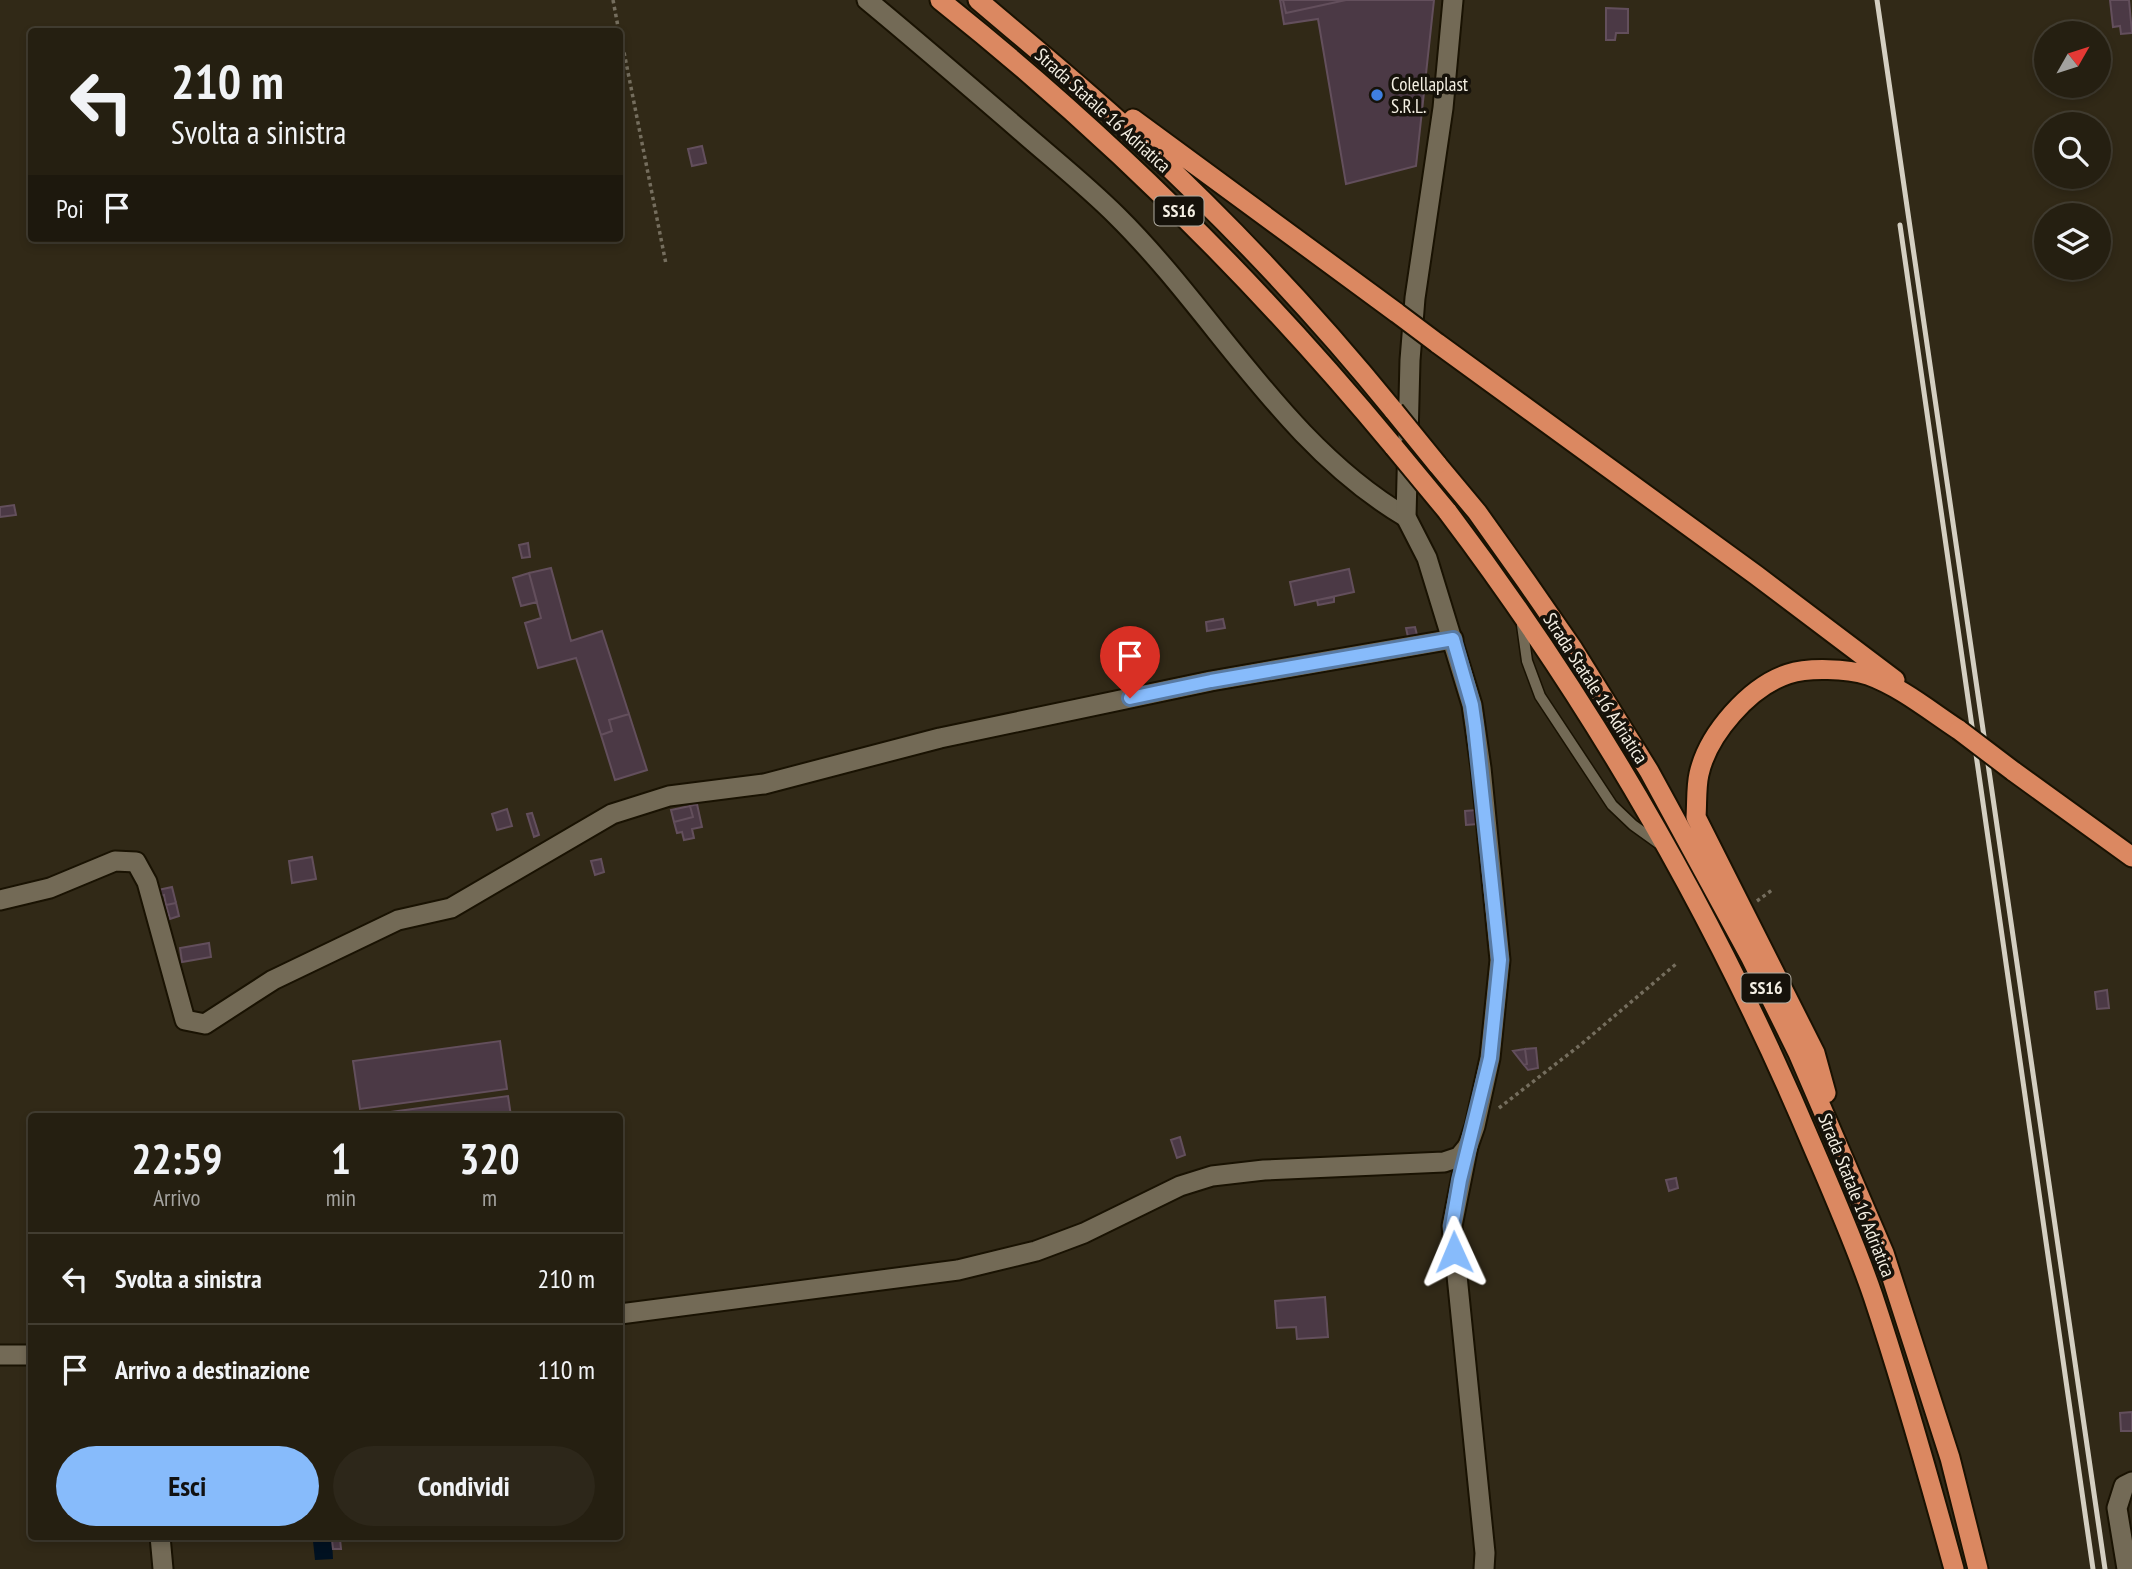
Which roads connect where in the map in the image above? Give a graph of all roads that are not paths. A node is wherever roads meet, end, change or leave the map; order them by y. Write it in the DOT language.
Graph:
graph roads {
  1 [pos="867,0"];
  2 [pos="940,0"];
  3 [pos="978,0"];
  4 [pos="1453,0"];
  5 [pos="1054,64"];
  6 [pos="1406,517"];
  7 [pos="1521,614"];
  8 [pos="1453,639"];
  9 [pos="1959,730"];
  10 [pos="1665,847"];
  11 [pos="2132,857"];
  12 [pos="0,901"];
  13 [pos="1468,1146"];
  14 [pos="1844,1159"];
  15 [pos="623,1314"];
  16 [pos="0,1355"];
  17 [pos="28,1355"];
  18 [pos="2132,1482"];
  19 [pos="160,1540"];
  20 [pos="163,1569"];
  21 [pos="1485,1569"];
  22 [pos="1954,1569"];
  23 [pos="1978,1569"];
  24 [pos="2127,1569"];
  1 -- 6 [label="street"];
  2 -- 7 [label="highway, Strada Statale 16 Adriatica / SS16, bridge"];
  3 -- 5 [label="highway, Strada Statale 16 Adriatica / SS16"];
  4 -- 6 [label="street"];
  5 -- 9 [label="highway, bridge"];
  5 -- 14 [label="highway, Strada Statale 16 Adriatica / SS16, bridge"];
  6 -- 8 [label="street"];
  7 -- 10 [label="highway, Strada Statale 16 Adriatica / SS16"];
  7 -- 10 [label="lane"];
  8 -- 12 [label="street"];
  8 -- 13 [label="street"];
  9 -- 11 [label="highway, bridge"];
  9 -- 14 [label="highway"];
  10 -- 22 [label="highway, Strada Statale 16 Adriatica / SS16"];
  13 -- 15 [label="street"];
  13 -- 21 [label="street"];
  14 -- 23 [label="highway, Strada Statale 16 Adriatica / SS16"];
  16 -- 17 [label="street"];
  18 -- 24 [label="street"];
  19 -- 20 [label="street"];
}
